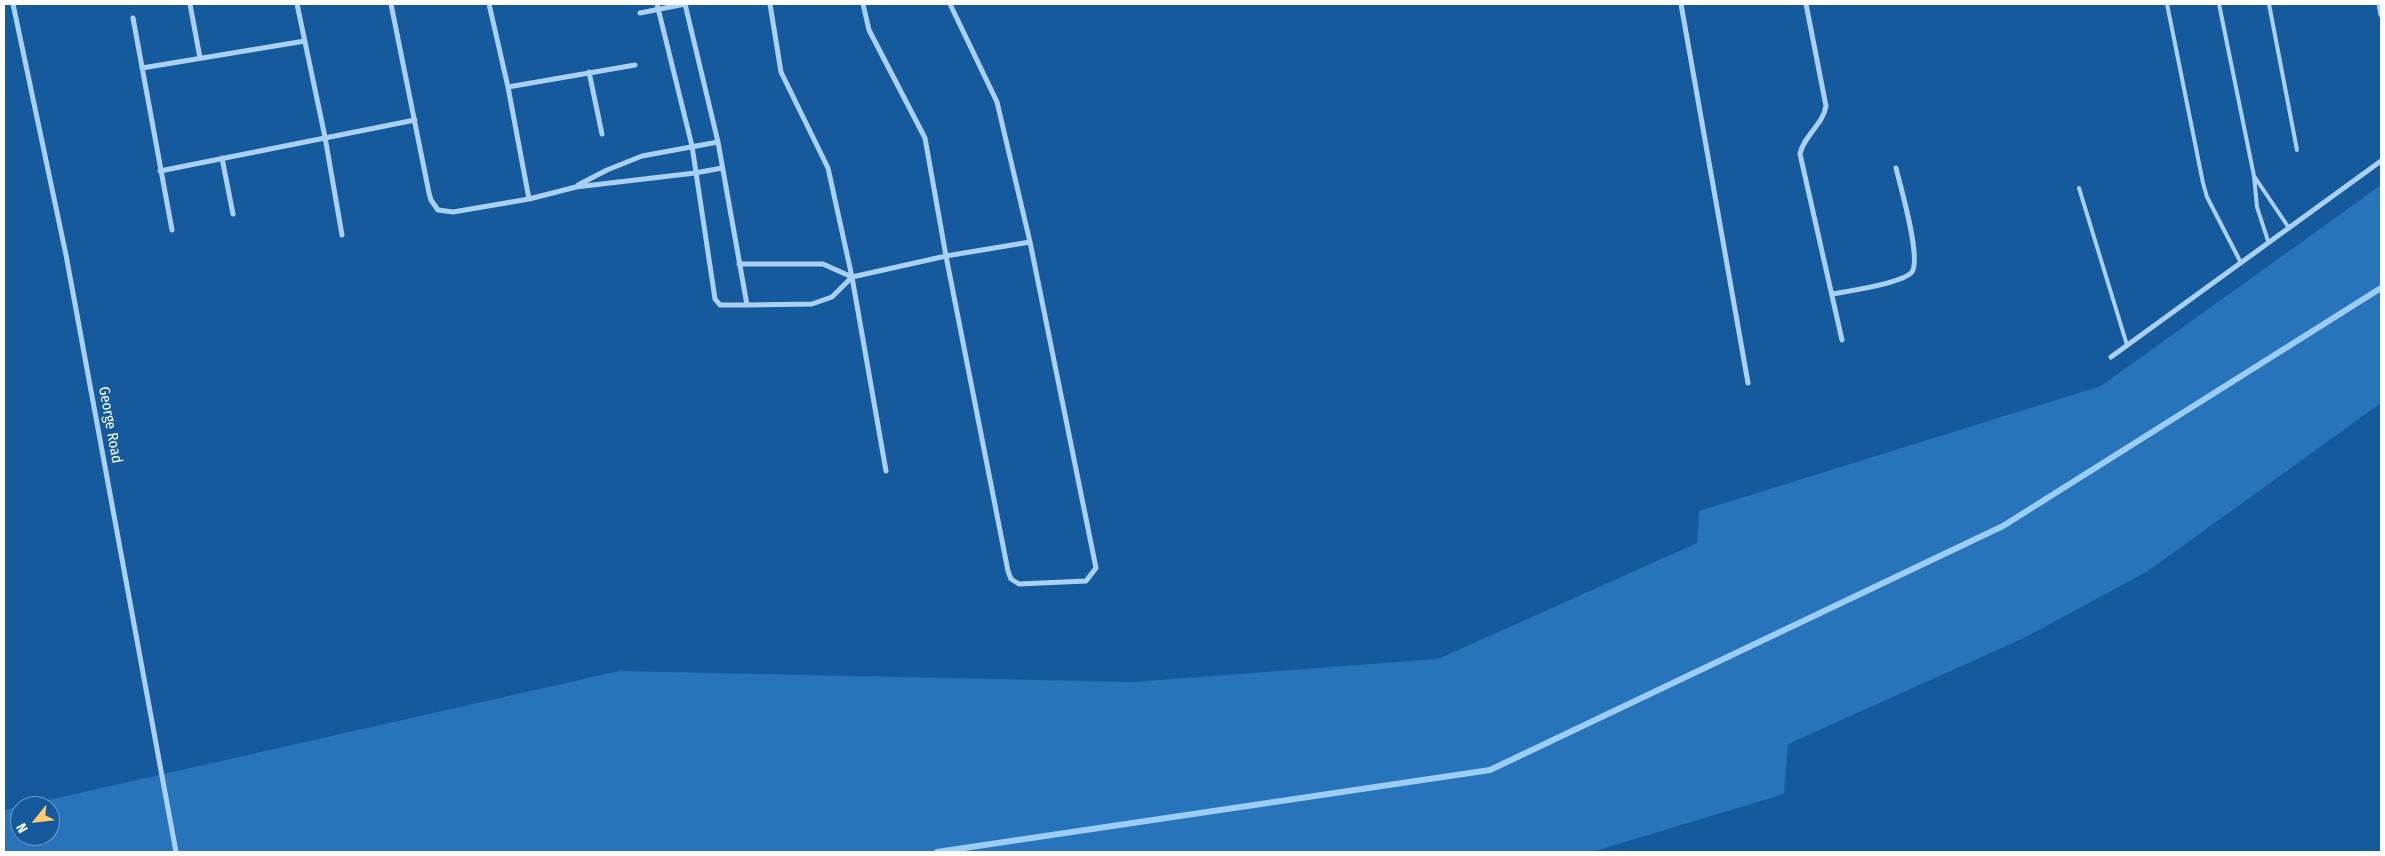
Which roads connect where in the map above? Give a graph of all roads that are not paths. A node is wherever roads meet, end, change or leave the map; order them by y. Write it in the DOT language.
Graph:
graph roads {
  1 [pos="14,4"];
  2 [pos="190,4"];
  3 [pos="298,4"];
  4 [pos="392,4"];
  5 [pos="489,4"];
  6 [pos="685,4"];
  7 [pos="770,4"];
  8 [pos="863,4"];
  9 [pos="950,4"];
  10 [pos="1681,4"];
  11 [pos="1806,4"];
  12 [pos="2167,4"];
  13 [pos="2219,4"];
  14 [pos="2269,4"];
  15 [pos="2379,4"];
  16 [pos="658,6"];
  17 [pos="640,12"];
  18 [pos="2381,15"];
  19 [pos="133,18"];
  20 [pos="305,41"];
  21 [pos="200,58"];
  22 [pos="635,65"];
  23 [pos="142,68"];
  24 [pos="589,72"];
  25 [pos="508,87"];
  26 [pos="415,120"];
  27 [pos="602,134"];
  28 [pos="325,137"];
  29 [pos="718,142"];
  30 [pos="692,146"];
  31 [pos="2297,150"];
  32 [pos="222,158"];
  33 [pos="2381,160"];
  34 [pos="722,168"];
  35 [pos="1896,168"];
  36 [pos="160,171"];
  37 [pos="695,173"];
  38 [pos="2254,176"];
  39 [pos="576,187"];
  40 [pos="2079,188"];
  41 [pos="529,200"];
  42 [pos="233,214"];
  43 [pos="2289,228"];
  44 [pos="172,230"];
  45 [pos="342,235"];
  46 [pos="2268,241"];
  47 [pos="1030,242"];
  48 [pos="946,256"];
  49 [pos="2240,262"];
  50 [pos="739,264"];
  51 [pos="852,277"];
  52 [pos="1832,294"];
  53 [pos="747,305"];
  54 [pos="1842,340"];
  55 [pos="2126,345"];
  56 [pos="2111,357"];
  57 [pos="1748,383"];
  58 [pos="886,471"];
  59 [pos="176,852"];
  1 -- 59 [label="street, George Road"];
  2 -- 21 [label="street"];
  3 -- 20 [label="street"];
  4 -- 26 [label="street"];
  5 -- 25 [label="street"];
  6 -- 16 [label="street"];
  6 -- 29 [label="street"];
  7 -- 51 [label="street"];
  8 -- 48 [label="street"];
  9 -- 47 [label="street"];
  10 -- 57 [label="street"];
  11 -- 52 [label="street"];
  12 -- 49 [label="lane"];
  13 -- 38 [label="lane"];
  14 -- 31 [label="lane"];
  15 -- 18 [label="street"];
  16 -- 17 [label="street"];
  16 -- 30 [label="street"];
  19 -- 23 [label="street"];
  20 -- 21 [label="street"];
  20 -- 28 [label="street"];
  21 -- 23 [label="street"];
  22 -- 24 [label="street"];
  23 -- 36 [label="street"];
  24 -- 25 [label="street"];
  24 -- 27 [label="street"];
  25 -- 41 [label="street"];
  26 -- 28 [label="street"];
  26 -- 41 [label="street"];
  28 -- 32 [label="street"];
  28 -- 45 [label="street"];
  29 -- 30 [label="street"];
  29 -- 34 [label="street"];
  30 -- 37 [label="street"];
  30 -- 39 [label="street"];
  32 -- 36 [label="street"];
  32 -- 42 [label="street"];
  33 -- 43 [label="street"];
  34 -- 37 [label="street"];
  34 -- 50 [label="street"];
  35 -- 52 [label="street"];
  36 -- 44 [label="street"];
  37 -- 39 [label="street"];
  37 -- 53 [label="street"];
  38 -- 43 [label="lane"];
  38 -- 46 [label="lane"];
  39 -- 41 [label="street"];
  40 -- 55 [label="lane"];
  43 -- 46 [label="street"];
  46 -- 49 [label="street"];
  47 -- 48 [label="street"];
  47 -- 48 [label="street"];
  48 -- 51 [label="street"];
  49 -- 55 [label="street"];
  50 -- 51 [label="street"];
  50 -- 53 [label="street"];
  51 -- 53 [label="street"];
  51 -- 58 [label="street"];
  52 -- 54 [label="street"];
  55 -- 56 [label="street"];
}
